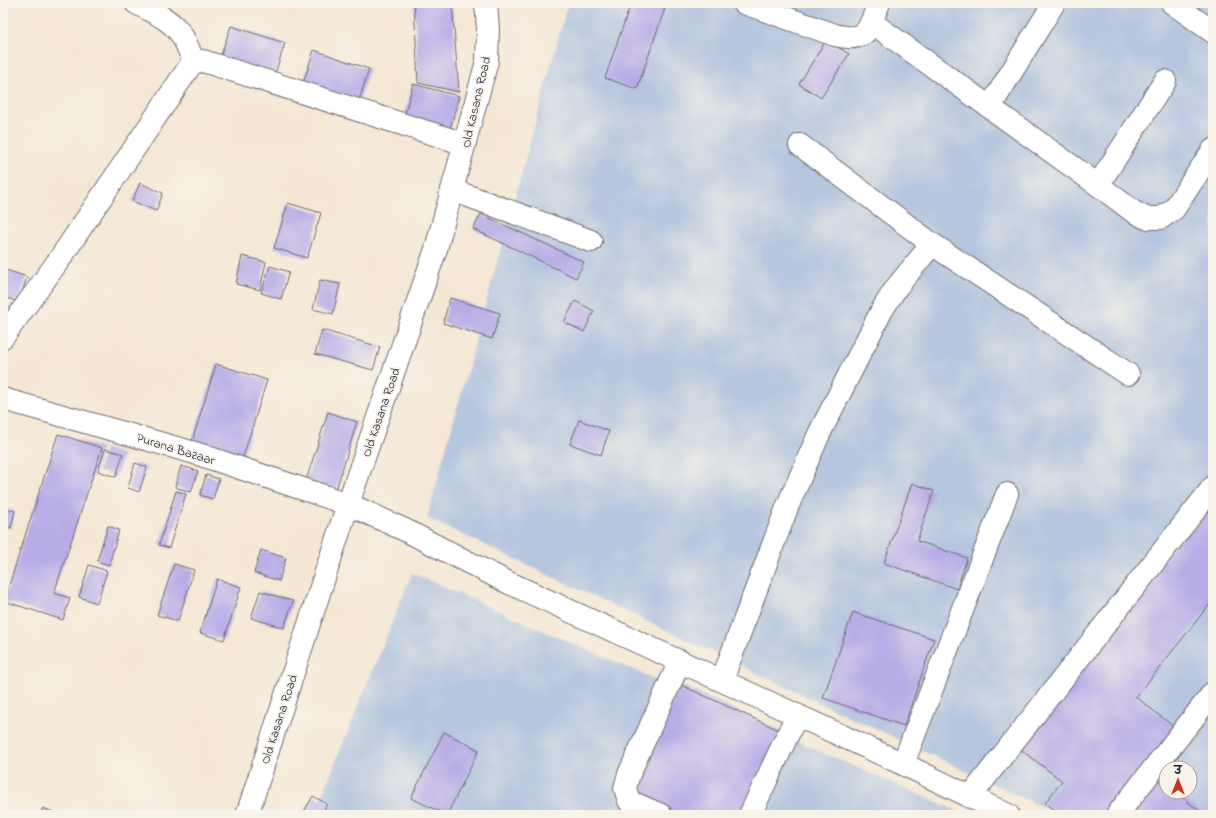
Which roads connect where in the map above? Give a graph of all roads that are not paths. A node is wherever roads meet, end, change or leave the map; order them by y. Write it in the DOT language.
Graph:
graph roads {
  1 [pos="136,3"];
  2 [pos="486,3"];
  3 [pos="744,3"];
  4 [pos="1054,3"];
  5 [pos="1172,3"];
  6 [pos="875,13"];
  7 [pos="1213,32"];
  8 [pos="194,62"];
  9 [pos="1165,82"];
  10 [pos="990,107"];
  11 [pos="465,144"];
  12 [pos="800,146"];
  13 [pos="1213,150"];
  14 [pos="1098,185"];
  15 [pos="452,190"];
  16 [pos="591,241"];
  17 [pos="932,244"];
  18 [pos="3,337"];
  19 [pos="1128,374"];
  20 [pos="3,399"];
  21 [pos="1213,487"];
  22 [pos="1007,494"];
  23 [pos="348,504"];
  24 [pos="680,661"];
  25 [pos="722,680"];
  26 [pos="1213,693"];
  27 [pos="797,715"];
  28 [pos="903,764"];
  29 [pos="970,797"];
  30 [pos="1001,814"];
  31 [pos="247,815"];
  32 [pos="661,815"];
  33 [pos="750,815"];
  34 [pos="1117,815"];
  1 -- 8 [label="street"];
  2 -- 11 [label="street, Old Kasana Road"];
  3 -- 6 [label="street"];
  4 -- 10 [label="street"];
  5 -- 7 [label="street"];
  6 -- 10 [label="street"];
  8 -- 11 [label="street"];
  8 -- 18 [label="street"];
  9 -- 14 [label="street"];
  10 -- 14 [label="street"];
  11 -- 15 [label="street, Old Kasana Road"];
  12 -- 17 [label="street"];
  13 -- 14 [label="street"];
  15 -- 16 [label="street"];
  15 -- 23 [label="street, Old Kasana Road"];
  17 -- 19 [label="street"];
  17 -- 25 [label="street"];
  20 -- 23 [label="street, Purana Bazaar"];
  21 -- 29 [label="street"];
  22 -- 28 [label="street"];
  23 -- 24 [label="street, Purana Bazaar"];
  23 -- 31 [label="street, Old Kasana Road"];
  24 -- 25 [label="street, Purana Bazaar"];
  24 -- 32 [label="street"];
  25 -- 27 [label="street, Purana Bazaar"];
  26 -- 34 [label="street"];
  27 -- 28 [label="street, Purana Bazaar"];
  27 -- 33 [label="street"];
  28 -- 29 [label="street, Purana Bazaar"];
  29 -- 30 [label="street, Purana Bazaar"];
}
